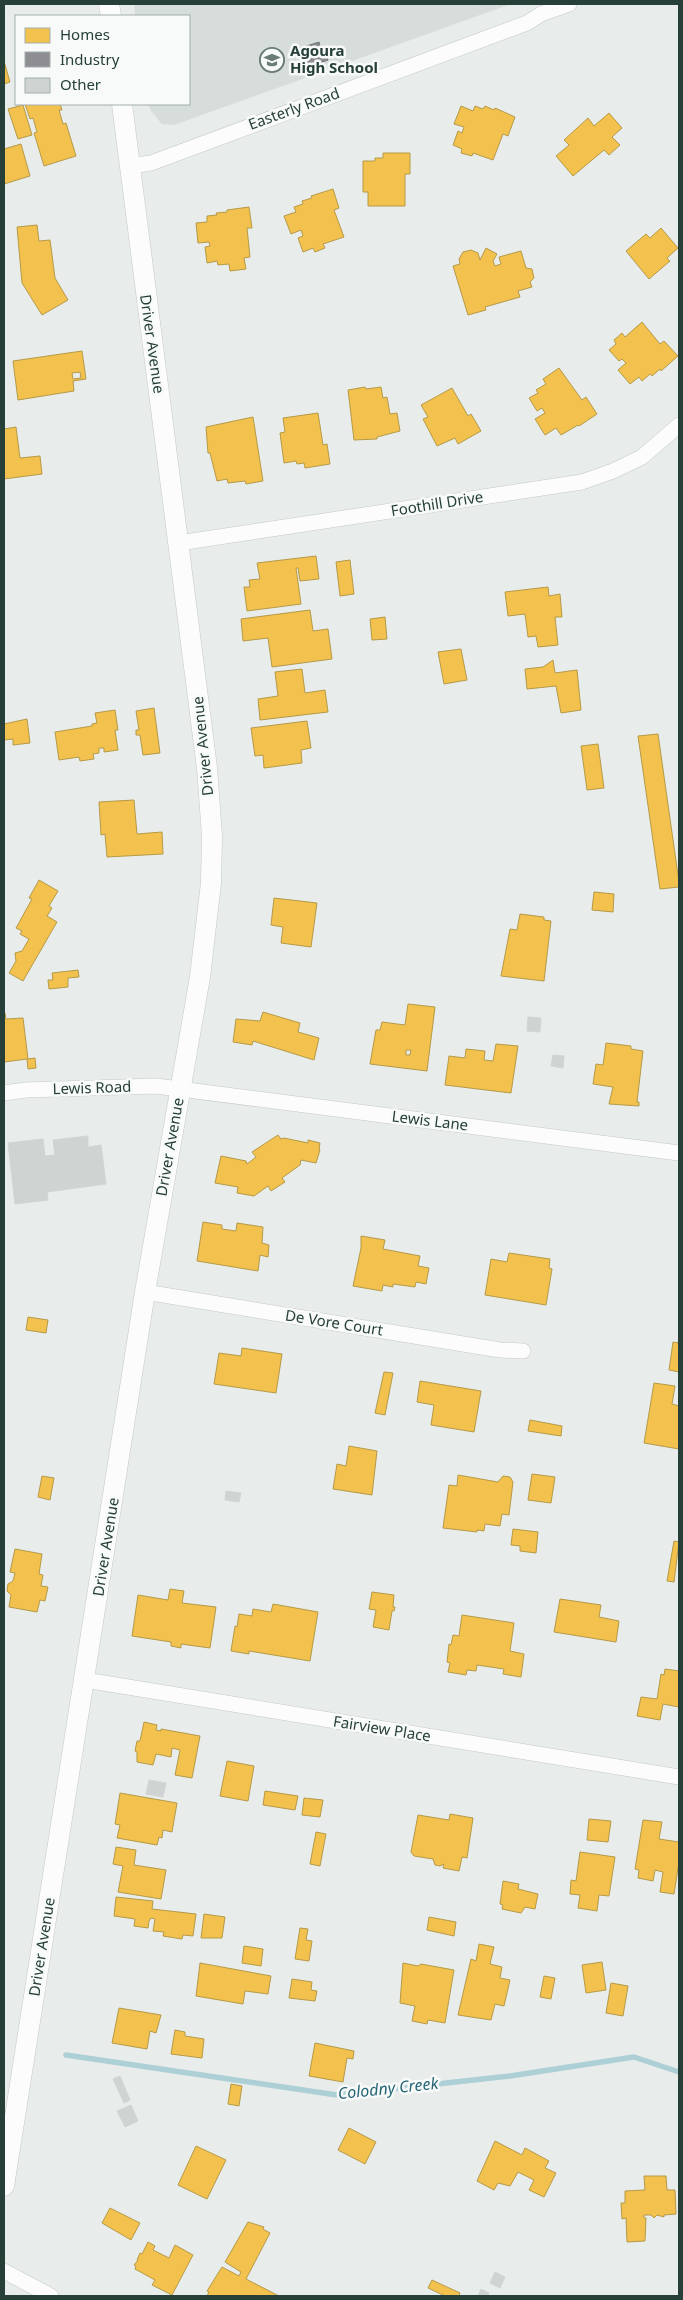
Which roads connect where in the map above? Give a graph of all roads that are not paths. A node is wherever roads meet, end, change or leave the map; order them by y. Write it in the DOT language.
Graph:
graph roads {
  1 [pos="569,4"];
  2 [pos="122,105"];
  3 [pos="130,166"];
  4 [pos="679,425"];
  5 [pos="179,543"];
  6 [pos="180,1089"];
  7 [pos="4,1093"];
  8 [pos="679,1153"];
  9 [pos="145,1292"];
  10 [pos="523,1351"];
  11 [pos="85,1680"];
  12 [pos="679,1776"];
  13 [pos="4,2186"];
  14 [pos="4,2271"];
  15 [pos="51,2296"];
  1 -- 3 [label="street, Easterly Road"];
  2 -- 3 [label="street, Driver Avenue"];
  3 -- 5 [label="street, Driver Avenue"];
  4 -- 5 [label="street, Foothill Drive"];
  5 -- 6 [label="street, Driver Avenue"];
  6 -- 7 [label="street, Lewis Road"];
  6 -- 8 [label="street, Lewis Lane"];
  6 -- 9 [label="street, Driver Avenue"];
  9 -- 10 [label="street, De Vore Court"];
  9 -- 11 [label="street, Driver Avenue"];
  11 -- 12 [label="street, Fairview Place"];
  11 -- 13 [label="street, Driver Avenue"];
  14 -- 15 [label="street"];
}
